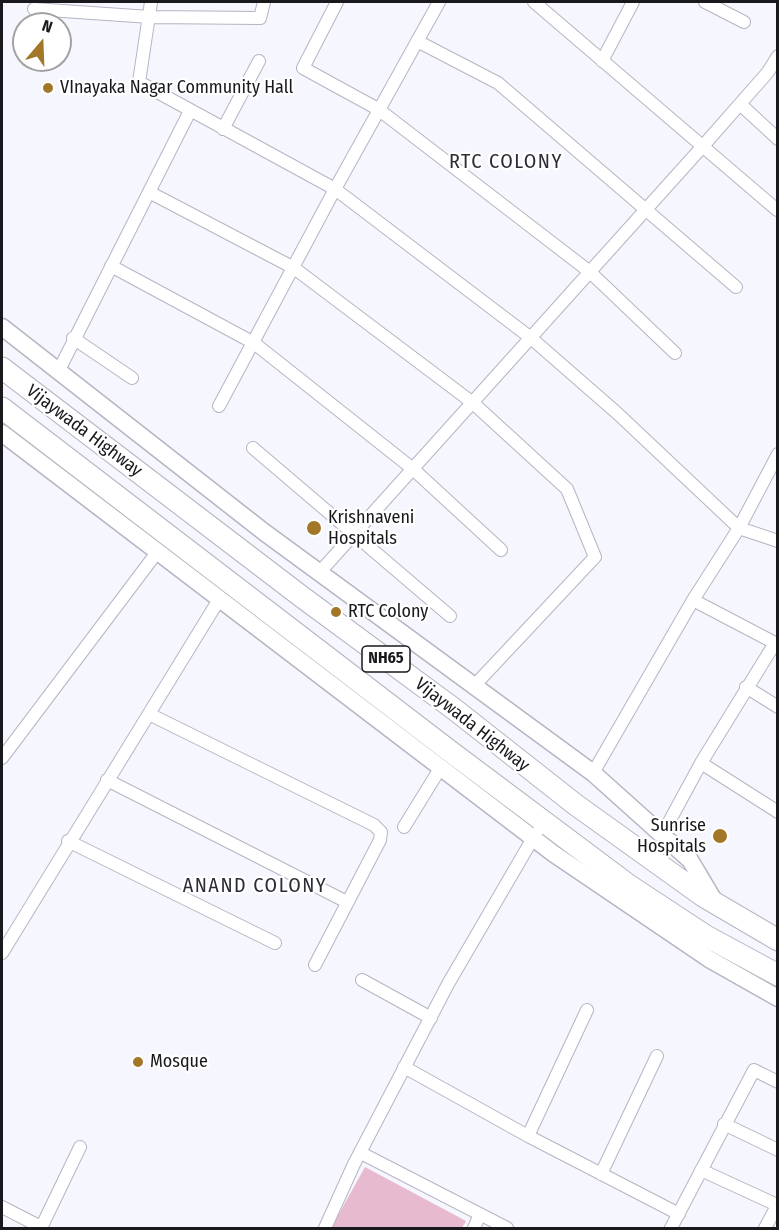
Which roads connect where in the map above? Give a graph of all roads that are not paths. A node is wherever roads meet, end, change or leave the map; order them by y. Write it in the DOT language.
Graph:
graph roads {
  1 [pos="151,2"];
  2 [pos="264,2"];
  3 [pos="337,2"];
  4 [pos="439,2"];
  5 [pos="534,2"];
  6 [pos="633,2"];
  7 [pos="705,2"];
  8 [pos="34,9"];
  9 [pos="150,17"];
  10 [pos="744,22"];
  11 [pos="417,41"];
  12 [pos="777,56"];
  13 [pos="602,60"];
  14 [pos="259,62"];
  15 [pos="740,104"];
  16 [pos="378,109"];
  17 [pos="190,111"];
  18 [pos="223,129"];
  19 [pos="777,139"];
  20 [pos="704,146"];
  21 [pos="335,189"];
  22 [pos="149,192"];
  23 [pos="777,210"];
  24 [pos="645,211"];
  25 [pos="111,266"];
  26 [pos="294,268"];
  27 [pos="590,272"];
  28 [pos="736,287"];
  29 [pos="2,327"];
  30 [pos="74,338"];
  31 [pos="531,338"];
  32 [pos="254,343"];
  33 [pos="675,353"];
  34 [pos="2,368"];
  35 [pos="59,370"];
  36 [pos="132,378"];
  37 [pos="473,403"];
  38 [pos="219,406"];
  39 [pos="2,408"];
  40 [pos="2,433"];
  41 [pos="253,448"];
  42 [pos="41,451"];
  43 [pos="777,454"];
  44 [pos="413,469"];
  45 [pos="740,528"];
  46 [pos="353,536"];
  47 [pos="777,542"];
  48 [pos="501,550"];
  49 [pos="158,551"];
  50 [pos="319,573"];
  51 [pos="220,598"];
  52 [pos="693,600"];
  53 [pos="450,616"];
  54 [pos="776,641"];
  55 [pos="474,686"];
  56 [pos="746,687"];
  57 [pos="777,707"];
  58 [pos="150,714"];
  59 [pos="2,758"];
  60 [pos="701,763"];
  61 [pos="441,767"];
  62 [pos="593,773"];
  63 [pos="107,780"];
  64 [pos="777,812"];
  65 [pos="404,827"];
  66 [pos="538,829"];
  67 [pos="663,834"];
  68 [pos="68,841"];
  69 [pos="347,902"];
  70 [pos="717,904"];
  71 [pos="777,940"];
  72 [pos="274,943"];
  73 [pos="2,953"];
  74 [pos="315,964"];
  75 [pos="777,975"];
  76 [pos="362,980"];
  77 [pos="777,998"];
  78 [pos="587,1010"];
  79 [pos="431,1018"];
  80 [pos="657,1056"];
  81 [pos="404,1067"];
  82 [pos="777,1082"];
  83 [pos="724,1124"];
  84 [pos="528,1136"];
  85 [pos="80,1147"];
  86 [pos="777,1150"];
  87 [pos="361,1153"];
  88 [pos="701,1170"];
  89 [pos="601,1173"];
  90 [pos="777,1204"];
  91 [pos="2,1208"];
  92 [pos="480,1214"];
  93 [pos="679,1214"];
  94 [pos="41,1228"];
  95 [pos="325,1228"];
  96 [pos="474,1228"];
  97 [pos="507,1228"];
  98 [pos="671,1228"];
  99 [pos="765,1228"];
  1 -- 9 [label="street"];
  2 -- 9 [label="street"];
  3 -- 16 [label="street"];
  4 -- 11 [label="street"];
  5 -- 13 [label="street"];
  6 -- 13 [label="street"];
  7 -- 10 [label="street"];
  8 -- 9 [label="street"];
  9 -- 17 [label="street"];
  11 -- 16 [label="street"];
  11 -- 24 [label="street"];
  12 -- 15 [label="street"];
  13 -- 20 [label="street"];
  14 -- 18 [label="street"];
  15 -- 19 [label="street"];
  15 -- 20 [label="street"];
  16 -- 21 [label="street"];
  16 -- 27 [label="street"];
  17 -- 18 [label="street"];
  17 -- 22 [label="street"];
  18 -- 21 [label="street"];
  20 -- 23 [label="street"];
  20 -- 24 [label="street"];
  21 -- 26 [label="street"];
  21 -- 31 [label="street"];
  22 -- 25 [label="street"];
  22 -- 26 [label="street"];
  24 -- 27 [label="street"];
  24 -- 28 [label="street"];
  25 -- 30 [label="street"];
  25 -- 32 [label="street"];
  26 -- 32 [label="street"];
  26 -- 37 [label="street"];
  27 -- 31 [label="street"];
  27 -- 33 [label="street"];
  29 -- 35 [label="street"];
  30 -- 35 [label="street"];
  30 -- 36 [label="street"];
  31 -- 37 [label="street"];
  31 -- 45 [label="street"];
  32 -- 38 [label="street"];
  32 -- 44 [label="street"];
  34 -- 70 [label="highway, Vijaywada Highway / NH65"];
  35 -- 50 [label="street"];
  37 -- 44 [label="street"];
  37 -- 55 [label="street"];
  39 -- 42 [label="highway, Vijaywada Highway / NH65"];
  40 -- 42 [label="street"];
  41 -- 46 [label="street"];
  42 -- 49 [label="street"];
  42 -- 66 [label="highway, Vijaywada Highway / NH65"];
  43 -- 45 [label="street"];
  44 -- 46 [label="street"];
  44 -- 48 [label="street"];
  45 -- 47 [label="street"];
  45 -- 52 [label="street"];
  46 -- 50 [label="street"];
  46 -- 53 [label="street"];
  49 -- 51 [label="street"];
  49 -- 59 [label="street"];
  50 -- 55 [label="street"];
  51 -- 58 [label="street"];
  51 -- 61 [label="street"];
  52 -- 54 [label="street"];
  52 -- 62 [label="street"];
  54 -- 56 [label="street"];
  55 -- 62 [label="street"];
  56 -- 57 [label="street"];
  56 -- 60 [label="street"];
  58 -- 63 [label="street"];
  58 -- 69 [label="street"];
  60 -- 64 [label="street"];
  60 -- 67 [label="street"];
  61 -- 65 [label="street"];
  61 -- 66 [label="street"];
  62 -- 67 [label="street"];
  63 -- 68 [label="street"];
  63 -- 69 [label="street"];
  66 -- 75 [label="highway, Vijaywada Highway / NH65"];
  66 -- 77 [label="street"];
  66 -- 79 [label="street"];
  67 -- 70 [label="street"];
  68 -- 72 [label="street"];
  68 -- 73 [label="street"];
  69 -- 74 [label="street"];
  70 -- 71 [label="highway, Vijaywada Highway / NH65"];
  76 -- 79 [label="street"];
  78 -- 84 [label="street"];
  79 -- 81 [label="street"];
  80 -- 89 [label="street"];
  81 -- 84 [label="street"];
  81 -- 87 [label="street"];
  82 -- 83 [label="street"];
  83 -- 86 [label="street"];
  83 -- 88 [label="street"];
  84 -- 89 [label="street"];
  85 -- 94 [label="street"];
  87 -- 92 [label="street"];
  87 -- 95 [label="street"];
  88 -- 90 [label="street"];
  88 -- 93 [label="street"];
  89 -- 93 [label="street"];
  90 -- 99 [label="street"];
  91 -- 94 [label="street"];
  92 -- 96 [label="street"];
  92 -- 97 [label="street"];
  93 -- 98 [label="street"];
}
